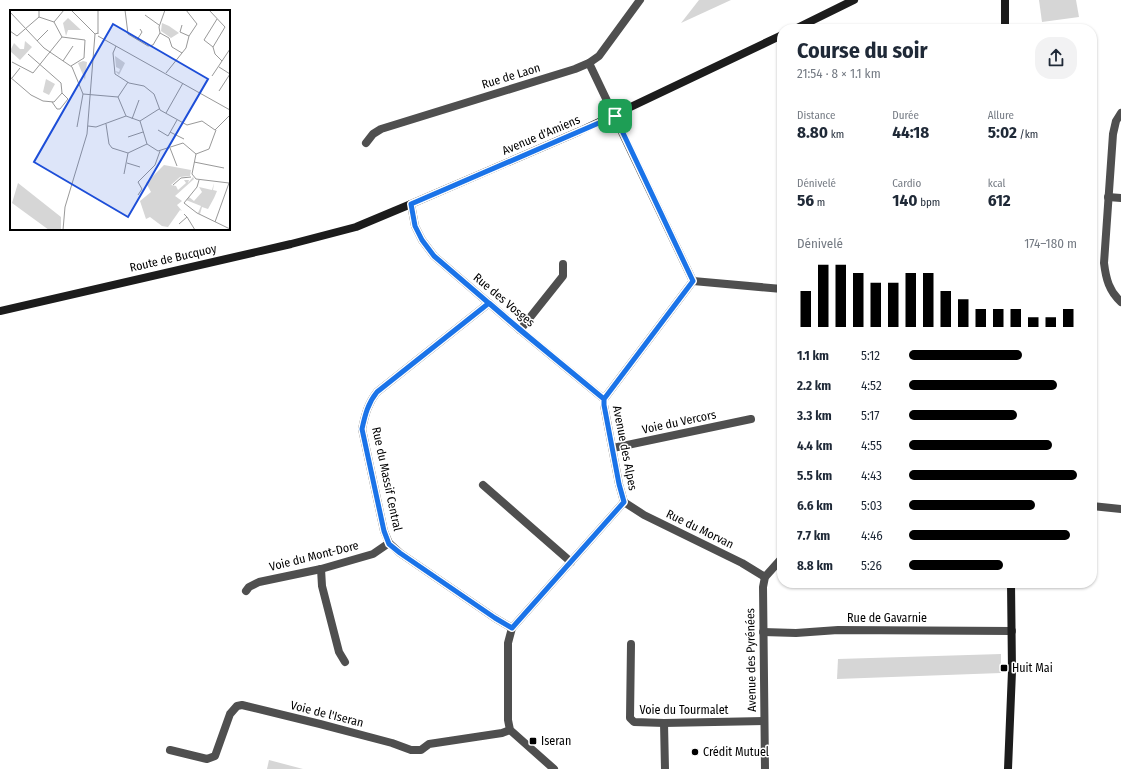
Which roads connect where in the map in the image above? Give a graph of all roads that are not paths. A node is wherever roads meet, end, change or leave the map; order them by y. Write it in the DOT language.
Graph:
graph roads {
  1 [pos="640,0"];
  2 [pos="854,0"];
  3 [pos="1005,0"];
  4 [pos="805,24"];
  5 [pos="1005,24"];
  6 [pos="777,38"];
  7 [pos="589,63"];
  8 [pos="1121,113"];
  9 [pos="615,116"];
  10 [pos="366,143"];
  11 [pos="1108,197"];
  12 [pos="1121,198"];
  13 [pos="411,204"];
  14 [pos="350,228"];
  15 [pos="563,264"];
  16 [pos="693,281"];
  17 [pos="777,289"];
  18 [pos="1121,302"];
  19 [pos="489,303"];
  20 [pos="0,311"];
  21 [pos="520,330"];
  22 [pos="604,399"];
  23 [pos="751,419"];
  24 [pos="612,448"];
  25 [pos="483,485"];
  26 [pos="624,502"];
  27 [pos="1097,507"];
  28 [pos="1121,509"];
  29 [pos="389,544"];
  30 [pos="571,562"];
  31 [pos="777,564"];
  32 [pos="321,569"];
  33 [pos="765,577"];
  34 [pos="1011,588"];
  35 [pos="246,591"];
  36 [pos="512,628"];
  37 [pos="1012,631"];
  38 [pos="763,632"];
  39 [pos="631,644"];
  40 [pos="345,662"];
  41 [pos="764,721"];
  42 [pos="664,724"];
  43 [pos="510,730"];
  44 [pos="170,750"];
  45 [pos="554,769"];
  46 [pos="665,769"];
  47 [pos="765,769"];
  48 [pos="1008,769"];
  1 -- 7 [label="street, Rue de Laon"];
  2 -- 4 [label="main road"];
  3 -- 5 [label="main road"];
  6 -- 9 [label="main road, Avenue d'Amiens"];
  7 -- 9 [label="street"];
  7 -- 10 [label="street, Rue de Laon"];
  8 -- 11 [label="street"];
  9 -- 13 [label="main road, Avenue d'Amiens"];
  9 -- 16 [label="street"];
  11 -- 12 [label="street"];
  11 -- 18 [label="street"];
  13 -- 14 [label="main road, Avenue d'Amiens"];
  13 -- 19 [label="street, Rue des Vosges"];
  14 -- 20 [label="main road, Route de Bucquoy"];
  15 -- 21 [label="street"];
  16 -- 17 [label="street"];
  16 -- 22 [label="street, Avenue des Alpes"];
  19 -- 21 [label="street, Rue des Vosges"];
  19 -- 29 [label="street, Rue du Massif Central"];
  21 -- 22 [label="street, Rue des Vosges"];
  22 -- 24 [label="street, Avenue des Alpes"];
  23 -- 24 [label="street, Voie du Vercors"];
  24 -- 26 [label="street, Avenue des Alpes"];
  25 -- 30 [label="street"];
  26 -- 30 [label="street, Avenue des Alpes"];
  26 -- 33 [label="street, Rue du Morvan"];
  27 -- 28 [label="street"];
  29 -- 32 [label="street, Voie du Mont-Dore"];
  29 -- 36 [label="street, Rue du Massif Central"];
  30 -- 36 [label="street, Avenue des Alpes"];
  31 -- 33 [label="street"];
  32 -- 35 [label="street, Voie du Mont-Dore"];
  32 -- 40 [label="street"];
  33 -- 38 [label="street, Avenue des Pyrénées"];
  34 -- 37 [label="main road"];
  36 -- 43 [label="street"];
  37 -- 38 [label="street, Rue de Gavarnie"];
  37 -- 48 [label="main road"];
  38 -- 41 [label="street, Avenue des Pyrénées"];
  39 -- 42 [label="street, Voie du Tourmalet"];
  41 -- 42 [label="street, Voie du Tourmalet"];
  41 -- 47 [label="street, Avenue des Pyrénées"];
  42 -- 46 [label="street"];
  43 -- 44 [label="street, Voie de l'Iseran"];
  43 -- 45 [label="street"];
}
